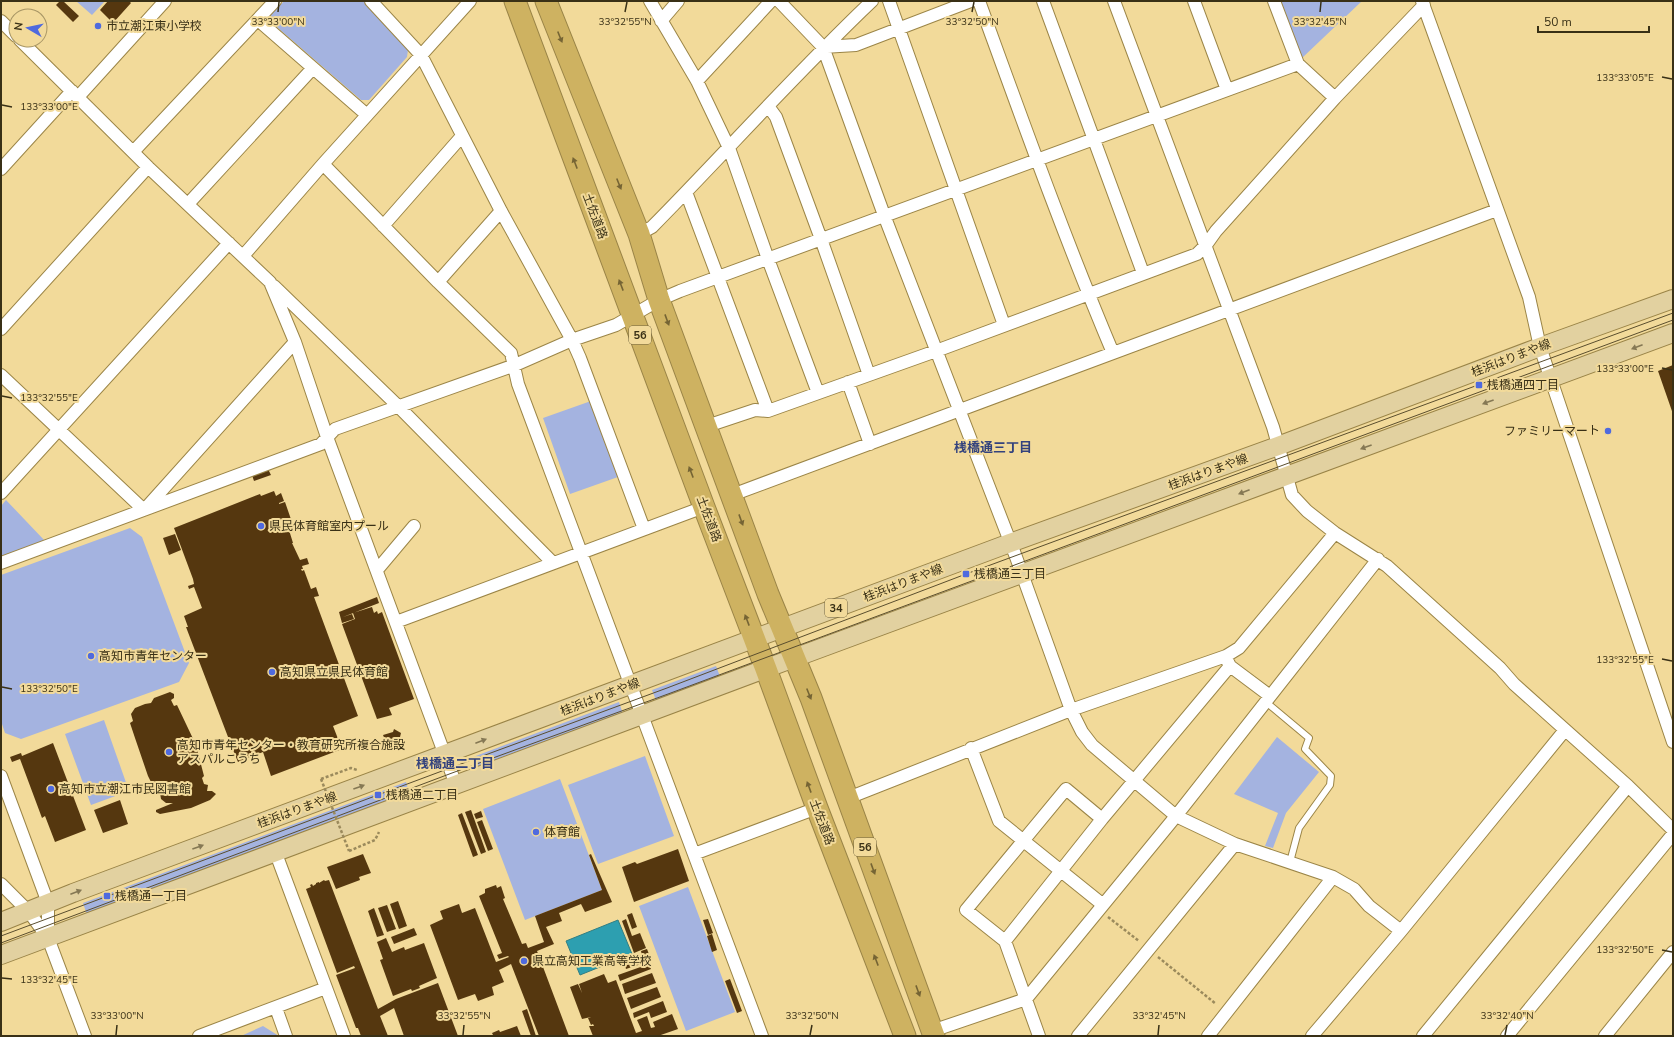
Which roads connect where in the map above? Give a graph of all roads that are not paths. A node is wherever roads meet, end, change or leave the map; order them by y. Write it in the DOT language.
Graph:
graph roads {
  1 [pos="165,1"];
  2 [pos="275,1"];
  3 [pos="371,1"];
  4 [pos="470,1"];
  5 [pos="514,1"];
  6 [pos="546,1"];
  7 [pos="650,1"];
  8 [pos="678,1"];
  9 [pos="771,1"];
  10 [pos="779,1"];
  11 [pos="872,1"];
  12 [pos="889,1"];
  13 [pos="971,1"];
  14 [pos="979,1"];
  15 [pos="1043,1"];
  16 [pos="1114,1"];
  17 [pos="1194,1"];
  18 [pos="1274,1"];
  19 [pos="1423,3"];
  20 [pos="258,20"];
  21 [pos="661,21"];
  22 [pos="898,29"];
  23 [pos="824,47"];
  24 [pos="28,48"];
  25 [pos="421,56"];
  26 [pos="1298,64"];
  27 [pos="313,68"];
  28 [pos="697,81"];
  29 [pos="1227,90"];
  30 [pos="75,94"];
  31 [pos="1335,98"];
  32 [pos="768,106"];
  33 [pos="367,115"];
  34 [pos="1156,116"];
  35 [pos="462,136"];
  36 [pos="1094,139"];
  37 [pos="729,148"];
  38 [pos="133,152"];
  39 [pos="1037,160"];
  40 [pos="323,164"];
  41 [pos="148,167"];
  42 [pos="1,169"];
  43 [pos="956,189"];
  44 [pos="686,192"];
  45 [pos="188,204"];
  46 [pos="501,210"];
  47 [pos="1498,210"];
  48 [pos="884,216"];
  49 [pos="383,226"];
  50 [pos="639,234"];
  51 [pos="821,239"];
  52 [pos="229,243"];
  53 [pos="1206,245"];
  54 [pos="243,256"];
  55 [pos="768,259"];
  56 [pos="1143,273"];
  57 [pos="719,277"];
  58 [pos="270,282"];
  59 [pos="438,282"];
  60 [pos="1088,293"];
  61 [pos="1673,299"];
  62 [pos="659,300"];
  63 [pos="1229,310"];
  64 [pos="632,315"];
  65 [pos="1004,325"];
  66 [pos="1,328"];
  67 [pos="1673,334"];
  68 [pos="572,340"];
  69 [pos="295,342"];
  70 [pos="1540,347"];
  71 [pos="936,351"];
  72 [pos="1113,353"];
  73 [pos="515,365"];
  74 [pos="1,375"];
  75 [pos="869,375"];
  76 [pos="1550,380"];
  77 [pos="848,382"];
  78 [pos="818,393"];
  79 [pos="398,406"];
  80 [pos="768,410"];
  81 [pos="960,410"];
  82 [pos="707,426"];
  83 [pos="59,430"];
  84 [pos="327,437"];
  85 [pos="870,444"];
  86 [pos="1278,446"];
  87 [pos="1286,476"];
  88 [pos="1,493"];
  89 [pos="732,495"];
  90 [pos="704,506"];
  91 [pos="144,510"];
  92 [pos="414,526"];
  93 [pos="644,529"];
  94 [pos="1334,533"];
  95 [pos="1010,543"];
  96 [pos="582,552"];
  97 [pos="1378,559"];
  98 [pos="1,563"];
  99 [pos="553,563"];
  100 [pos="377,570"];
  101 [pos="1022,576"];
  102 [pos="396,622"];
  103 [pos="781,628"];
  104 [pos="754,639"];
  105 [pos="794,658"];
  106 [pos="1228,661"];
  107 [pos="766,669"];
  108 [pos="632,685"];
  109 [pos="1268,699"];
  110 [pos="1071,710"];
  111 [pos="643,715"];
  112 [pos="1565,730"];
  113 [pos="1673,742"];
  114 [pos="971,748"];
  115 [pos="446,755"];
  116 [pos="1,776"];
  117 [pos="1134,780"];
  118 [pos="456,785"];
  119 [pos="1628,786"];
  120 [pos="848,798"];
  121 [pos="817,808"];
  122 [pos="1176,816"];
  123 [pos="1102,819"];
  124 [pos="1673,830"];
  125 [pos="1673,834"];
  126 [pos="1023,840"];
  127 [pos="1235,844"];
  128 [pos="275,851"];
  129 [pos="694,854"];
  130 [pos="1290,862"];
  131 [pos="1061,871"];
  132 [pos="1333,877"];
  133 [pos="1,884"];
  134 [pos="48,903"];
  135 [pos="1102,904"];
  136 [pos="28,912"];
  137 [pos="1,922"];
  138 [pos="1401,931"];
  139 [pos="48,938"];
  140 [pos="1005,941"];
  141 [pos="1673,952"];
  142 [pos="1,955"];
  143 [pos="326,988"];
  144 [pos="1026,999"];
  145 [pos="276,1008"];
  146 [pos="933,1033"];
  147 [pos="1512,1034"];
  148 [pos="85,1036"];
  149 [pos="199,1036"];
  150 [pos="286,1036"];
  151 [pos="344,1036"];
  152 [pos="762,1036"];
  153 [pos="905,1036"];
  154 [pos="1039,1036"];
  155 [pos="1078,1036"];
  156 [pos="1208,1036"];
  157 [pos="1312,1036"];
  158 [pos="1423,1036"];
  159 [pos="1605,1036"];
  1 -- 30 [label="street"];
  2 -- 20 [label="street"];
  3 -- 25 [label="street"];
  4 -- 25 [label="street"];
  64 -- 5 [label="highway, 土佐道路 / 56, one-way"];
  6 -- 50 [label="highway, 56, one-way"];
  7 -- 21 [label="street"];
  8 -- 21 [label="street"];
  9 -- 28 [label="street"];
  10 -- 23 [label="street"];
  11 -- 23 [label="street"];
  12 -- 22 [label="street"];
  13 -- 22 [label="street"];
  14 -- 39 [label="street"];
  15 -- 36 [label="street"];
  16 -- 34 [label="street"];
  17 -- 29 [label="street"];
  18 -- 26 [label="street"];
  19 -- 31 [label="street"];
  19 -- 47 [label="street"];
  20 -- 27 [label="street"];
  20 -- 38 [label="street"];
  21 -- 28 [label="street"];
  22 -- 23 [label="street"];
  22 -- 43 [label="street"];
  23 -- 32 [label="street"];
  23 -- 48 [label="street"];
  24 -- 30 [label="street"];
  25 -- 33 [label="street"];
  25 -- 35 [label="street"];
  26 -- 29 [label="street"];
  26 -- 31 [label="street"];
  27 -- 33 [label="street"];
  27 -- 45 [label="street"];
  28 -- 37 [label="street"];
  29 -- 34 [label="street"];
  30 -- 38 [label="street"];
  30 -- 42 [label="street"];
  31 -- 53 [label="street"];
  32 -- 37 [label="street"];
  32 -- 51 [label="street"];
  33 -- 40 [label="street"];
  34 -- 36 [label="street"];
  34 -- 53 [label="street"];
  35 -- 46 [label="street"];
  35 -- 49 [label="street"];
  36 -- 39 [label="street"];
  36 -- 56 [label="street"];
  37 -- 44 [label="street"];
  37 -- 55 [label="street"];
  38 -- 41 [label="street"];
  39 -- 43 [label="street"];
  39 -- 60 [label="street"];
  40 -- 49 [label="street"];
  40 -- 54 [label="street"];
  41 -- 45 [label="street"];
  41 -- 66 [label="street"];
  43 -- 48 [label="street"];
  43 -- 65 [label="street"];
  44 -- 50 [label="street"];
  44 -- 57 [label="street"];
  45 -- 52 [label="street"];
  46 -- 59 [label="street"];
  46 -- 68 [label="street"];
  47 -- 63 [label="street"];
  47 -- 70 [label="street"];
  48 -- 51 [label="street"];
  48 -- 71 [label="street"];
  49 -- 59 [label="street"];
  50 -- 62 [label="highway, 56"];
  51 -- 55 [label="street"];
  51 -- 75 [label="street"];
  52 -- 54 [label="street"];
  52 -- 83 [label="street"];
  53 -- 56 [label="street"];
  53 -- 63 [label="street"];
  54 -- 58 [label="street"];
  55 -- 57 [label="street"];
  55 -- 78 [label="street"];
  56 -- 60 [label="street"];
  57 -- 62 [label="street"];
  57 -- 80 [label="street"];
  58 -- 69 [label="street"];
  58 -- 79 [label="street"];
  59 -- 73 [label="street"];
  60 -- 65 [label="street"];
  60 -- 72 [label="street"];
  61 -- 70 [label="main road, 桂浜はりまや線 / 34"];
  62 -- 64 [label="street"];
  62 -- 82 [label="highway, 56, one-way"];
  63 -- 72 [label="street"];
  63 -- 86 [label="street"];
  64 -- 68 [label="street"];
  90 -- 64 [label="highway, 土佐道路 / 56, one-way"];
  65 -- 71 [label="street"];
  67 -- 76 [label="main road, one-way"];
  68 -- 73 [label="street"];
  68 -- 93 [label="street"];
  69 -- 84 [label="street"];
  69 -- 91 [label="street"];
  70 -- 76 [label="street"];
  70 -- 86 [label="main road, 桂浜はりまや線 / 34"];
  71 -- 75 [label="street"];
  71 -- 81 [label="street"];
  72 -- 81 [label="street"];
  73 -- 79 [label="street"];
  73 -- 96 [label="street"];
  74 -- 83 [label="street"];
  75 -- 77 [label="street"];
  76 -- 87 [label="main road, one-way"];
  76 -- 113 [label="street"];
  77 -- 78 [label="street"];
  77 -- 85 [label="street"];
  78 -- 80 [label="street"];
  79 -- 84 [label="street"];
  79 -- 99 [label="street"];
  80 -- 82 [label="street"];
  81 -- 85 [label="street"];
  81 -- 95 [label="street"];
  82 -- 89 [label="highway, 56"];
  83 -- 88 [label="street"];
  83 -- 91 [label="street"];
  84 -- 91 [label="street"];
  84 -- 100 [label="street"];
  85 -- 89 [label="street"];
  86 -- 87 [label="street"];
  86 -- 95 [label="main road, 桂浜はりまや線 / 34"];
  87 -- 94 [label="street"];
  87 -- 101 [label="main road, one-way"];
  89 -- 103 [label="highway, 56, one-way"];
  90 -- 93 [label="street"];
  104 -- 90 [label="highway, 土佐道路 / 56, one-way"];
  91 -- 98 [label="street"];
  92 -- 100 [label="street"];
  93 -- 96 [label="street"];
  94 -- 97 [label="street"];
  94 -- 106 [label="street"];
  95 -- 101 [label="street"];
  95 -- 103 [label="main road, 桂浜はりまや線 / 34"];
  96 -- 99 [label="street"];
  96 -- 108 [label="street"];
  97 -- 109 [label="street"];
  97 -- 112 [label="street"];
  99 -- 102 [label="street"];
  100 -- 102 [label="street"];
  101 -- 105 [label="main road"];
  101 -- 110 [label="street"];
  102 -- 115 [label="street"];
  103 -- 104 [label="main road, 桂浜はりまや線 / 34"];
  103 -- 105 [label="highway, 56"];
  104 -- 107 [label="highway, 土佐道路 / 56"];
  104 -- 108 [label="main road, 桂浜はりまや線 / 34"];
  105 -- 107 [label="main road"];
  105 -- 120 [label="highway, 56, one-way"];
  106 -- 109 [label="street"];
  106 -- 110 [label="street"];
  106 -- 117 [label="street"];
  107 -- 111 [label="main road"];
  121 -- 107 [label="highway, 土佐道路 / 56, one-way"];
  108 -- 111 [label="street"];
  115 -- 108 [label="main road, 桂浜はりまや線 / 34, one-way"];
  109 -- 122 [label="street"];
  109 -- 130 [label="lane"];
  110 -- 114 [label="street"];
  110 -- 117 [label="street"];
  111 -- 118 [label="main road"];
  111 -- 129 [label="street"];
  112 -- 119 [label="street"];
  112 -- 138 [label="street"];
  114 -- 120 [label="street"];
  114 -- 126 [label="street"];
  115 -- 118 [label="street"];
  134 -- 115 [label="main road, 桂浜はりまや線 / 34, one-way"];
  116 -- 134 [label="street"];
  117 -- 122 [label="street"];
  117 -- 123 [label="street"];
  118 -- 128 [label="main road"];
  119 -- 124 [label="street"];
  119 -- 158 [label="street"];
  120 -- 146 [label="highway, 56, one-way"];
  121 -- 129 [label="street"];
  153 -- 121 [label="highway, 土佐道路 / 56, one-way"];
  122 -- 127 [label="street"];
  122 -- 135 [label="street"];
  123 -- 126 [label="street"];
  123 -- 131 [label="street"];
  125 -- 147 [label="street"];
  126 -- 131 [label="street"];
  126 -- 140 [label="street"];
  127 -- 130 [label="street"];
  127 -- 155 [label="street"];
  128 -- 139 [label="main road"];
  128 -- 143 [label="street"];
  129 -- 152 [label="street"];
  130 -- 132 [label="street"];
  131 -- 135 [label="street"];
  131 -- 140 [label="street"];
  132 -- 138 [label="street"];
  132 -- 156 [label="street"];
  133 -- 136 [label="street"];
  134 -- 136 [label="main road, 桂浜はりまや線 / 34"];
  134 -- 139 [label="street"];
  135 -- 144 [label="street"];
  136 -- 137 [label="main road, 桂浜はりまや線 / 34"];
  136 -- 139 [label="street"];
  138 -- 157 [label="street"];
  139 -- 142 [label="main road"];
  139 -- 148 [label="street"];
  140 -- 144 [label="street"];
  141 -- 159 [label="street"];
  143 -- 145 [label="street"];
  143 -- 151 [label="street"];
  144 -- 146 [label="street"];
  144 -- 154 [label="street"];
  145 -- 149 [label="street"];
  145 -- 150 [label="street"];
}
